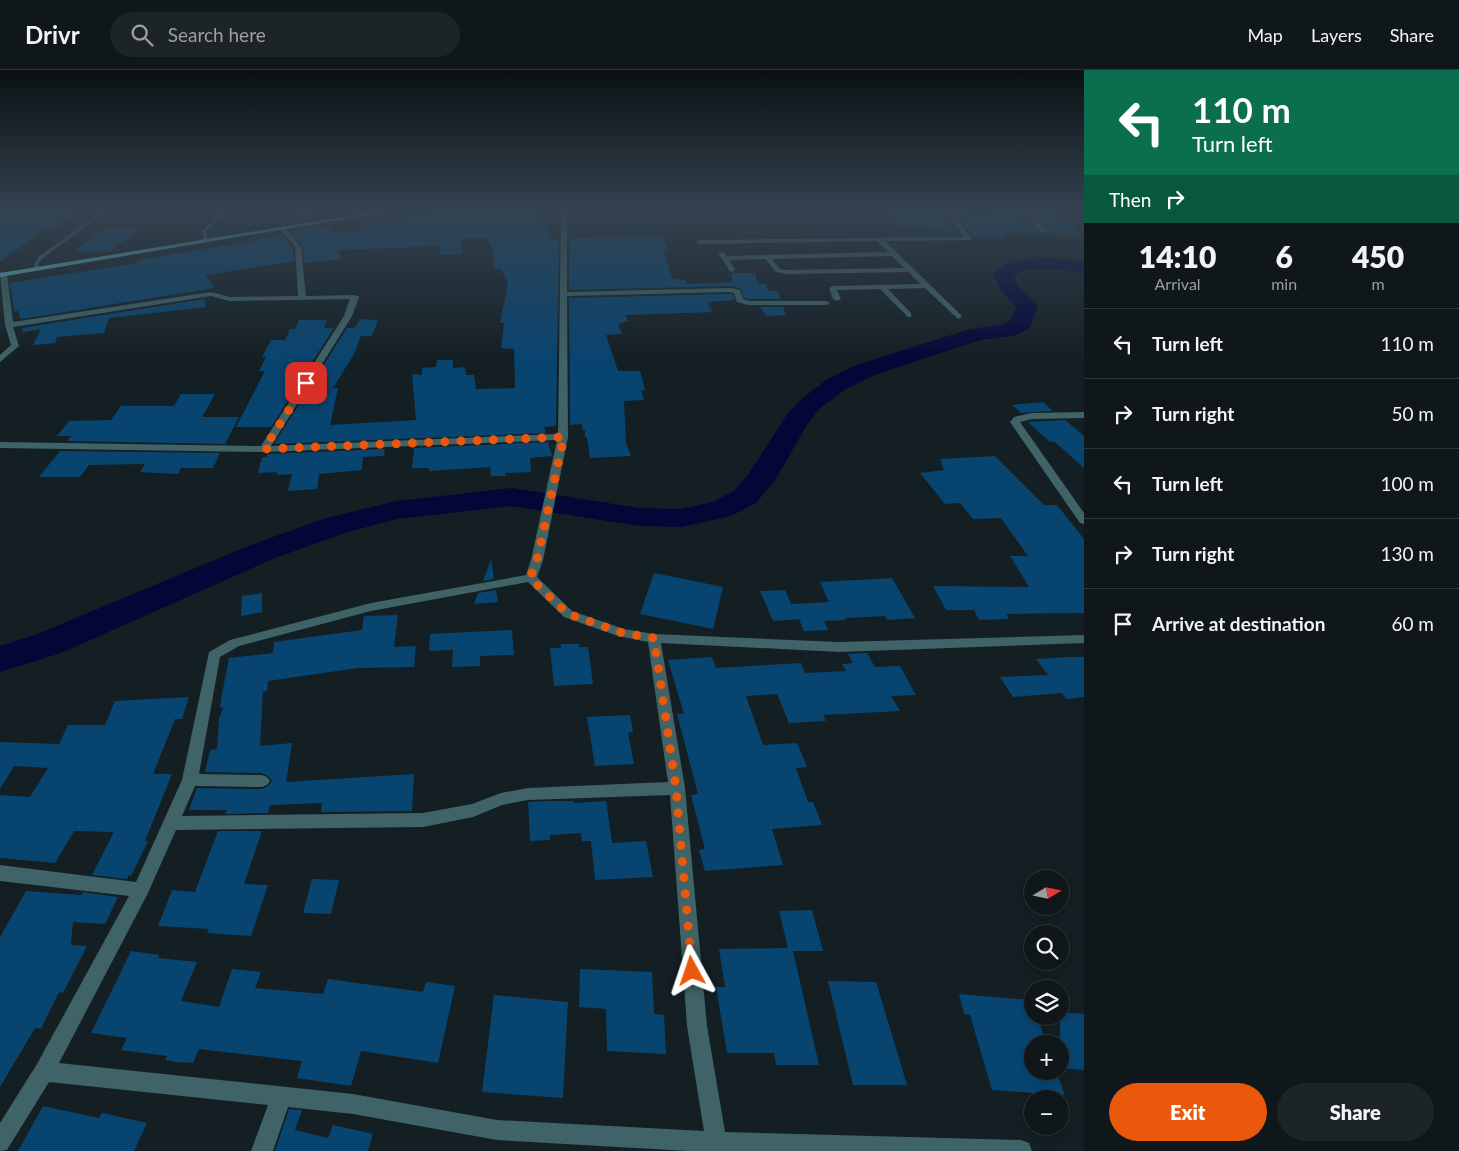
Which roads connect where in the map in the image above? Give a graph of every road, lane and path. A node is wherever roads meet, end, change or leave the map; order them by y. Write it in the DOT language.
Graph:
graph roads {
  1 [pos="38,261"];
  2 [pos="83,261"];
  3 [pos="299,261"];
  4 [pos="563,261"];
  5 [pos="726,261"];
  6 [pos="770,261"];
  7 [pos="901,261"];
  8 [pos="37,269"];
  9 [pos="732,270"];
  10 [pos="909,270"];
  11 [pos="2,274"];
  12 [pos="925,286"];
  13 [pos="882,287"];
  14 [pos="563,294"];
  15 [pos="302,297"];
  16 [pos="836,299"];
  17 [pos="826,303"];
  18 [pos="908,315"];
  19 [pos="958,317"];
  20 [pos="9,325"];
  21 [pos="0,360"];
  22 [pos="1084,416"];
  23 [pos="564,437"];
  24 [pos="0,445"];
  25 [pos="264,449"];
  26 [pos="1084,521"];
  27 [pos="530,578"];
  28 [pos="654,638"];
  29 [pos="1084,639"];
  30 [pos="190,780"];
  31 [pos="262,781"];
  32 [pos="676,788"];
  33 [pos="170,824"];
  34 [pos="0,873"];
  35 [pos="141,890"];
  36 [pos="44,1071"];
  37 [pos="282,1096"];
  38 [pos="716,1142"];
  39 [pos="0,1143"];
  40 [pos="792,1147"];
  41 [pos="262,1151"];
  42 [pos="1021,1151"];
  1 -- 8 [label="lane"];
  2 -- 8 [label="highway"];
  3 -- 15 [label="street"];
  4 -- 14 [label="street"];
  5 -- 9 [label="street"];
  6 -- 10 [label="street"];
  7 -- 10 [label="street"];
  8 -- 11 [label="highway"];
  10 -- 12 [label="street"];
  11 -- 20 [label="street"];
  12 -- 13 [label="street"];
  12 -- 19 [label="street"];
  13 -- 16 [label="street"];
  13 -- 18 [label="street"];
  14 -- 17 [label="street"];
  14 -- 23 [label="street"];
  15 -- 20 [label="street"];
  15 -- 25 [label="street"];
  20 -- 21 [label="street"];
  22 -- 26 [label="street"];
  23 -- 25 [label="street"];
  23 -- 27 [label="street"];
  24 -- 25 [label="street"];
  27 -- 28 [label="street"];
  27 -- 30 [label="street"];
  28 -- 29 [label="street"];
  28 -- 32 [label="street"];
  30 -- 31 [label="street"];
  30 -- 33 [label="street"];
  32 -- 33 [label="street"];
  32 -- 38 [label="street"];
  33 -- 35 [label="street"];
  34 -- 35 [label="street"];
  35 -- 36 [label="street"];
  36 -- 37 [label="street"];
  36 -- 39 [label="street"];
  37 -- 38 [label="street"];
  37 -- 41 [label="street"];
  38 -- 40 [label="street"];
  40 -- 42 [label="street"];
}
